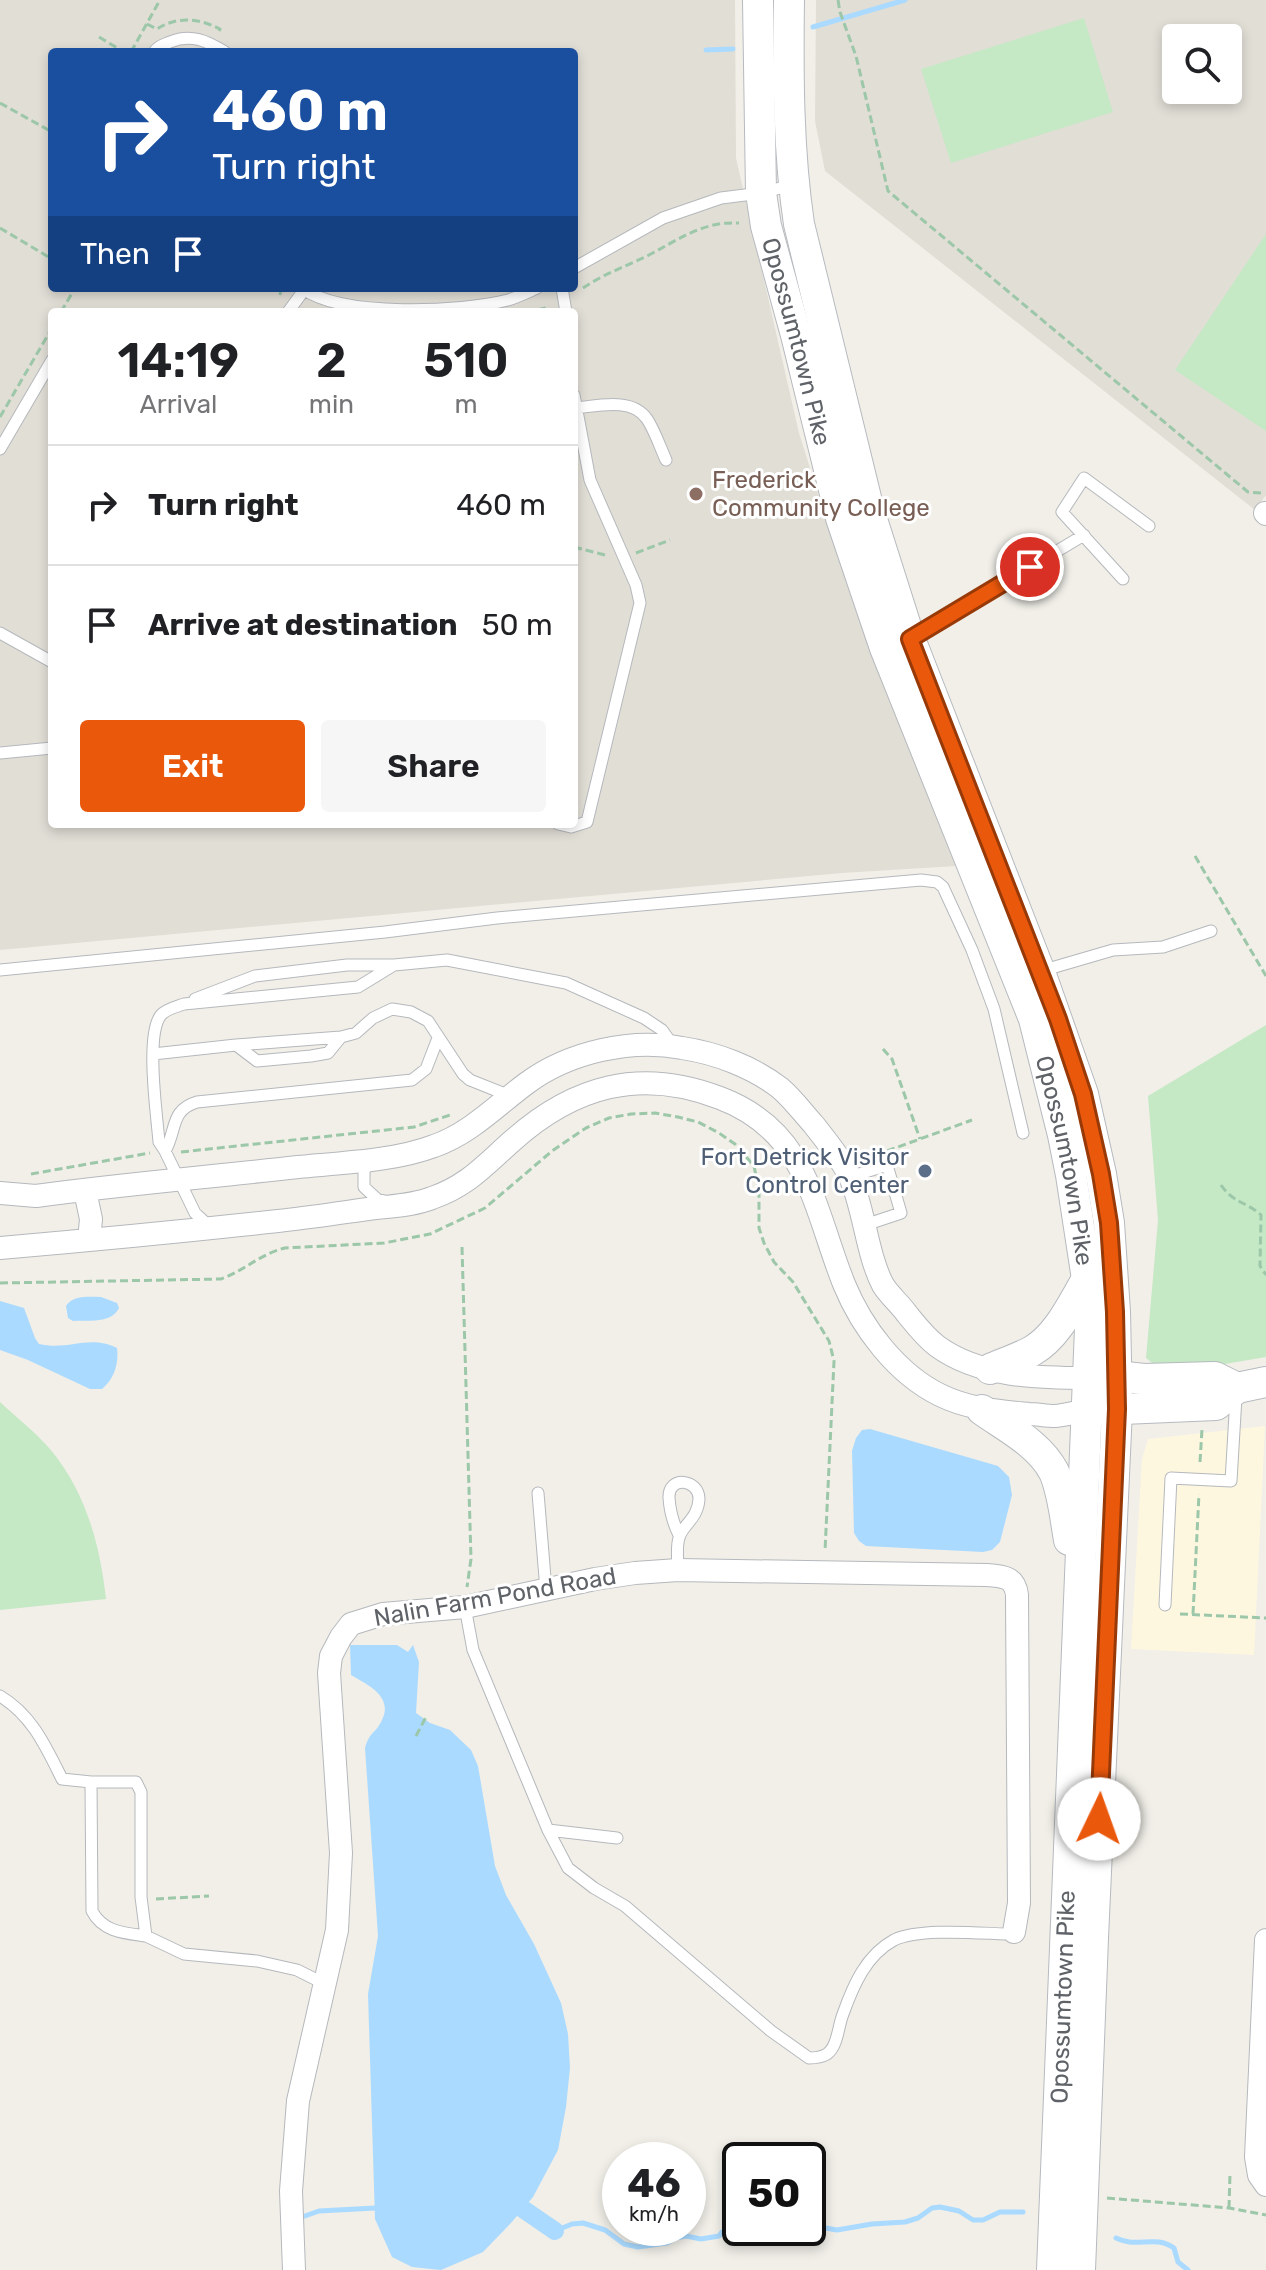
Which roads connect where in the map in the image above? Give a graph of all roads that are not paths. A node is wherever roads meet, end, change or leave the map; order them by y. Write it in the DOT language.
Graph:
graph roads {
  1 [pos="758,0"];
  2 [pos="789,0"];
  3 [pos="156,48"];
  4 [pos="218,48"];
  5 [pos="793,185"];
  6 [pos="761,193"];
  7 [pos="578,266"];
  8 [pos="312,292"];
  9 [pos="527,292"];
  10 [pos="399,308"];
  11 [pos="449,308"];
  12 [pos="48,367"];
  13 [pos="578,408"];
  14 [pos="578,422"];
  15 [pos="0,449"];
  16 [pos="666,460"];
  17 [pos="1149,526"];
  18 [pos="1084,535"];
  19 [pos="1123,579"];
  20 [pos="0,633"];
  21 [pos="910,639"];
  22 [pos="48,660"];
  23 [pos="48,748"];
  24 [pos="0,753"];
  25 [pos="578,825"];
  26 [pos="1211,931"];
  27 [pos="394,965"];
  28 [pos="0,970"];
  29 [pos="1040,972"];
  30 [pos="184,1004"];
  31 [pos="341,1037"];
  32 [pos="438,1038"];
  33 [pos="236,1045"];
  34 [pos="674,1047"];
  35 [pos="153,1054"];
  36 [pos="510,1096"];
  37 [pos="1023,1133"];
  38 [pos="165,1151"];
  39 [pos="372,1159"];
  40 [pos="178,1180"];
  41 [pos="853,1188"];
  42 [pos="85,1191"];
  43 [pos="0,1193"];
  44 [pos="401,1205"];
  45 [pos="812,1212"];
  46 [pos="865,1225"];
  47 [pos="210,1228"];
  48 [pos="89,1240"];
  49 [pos="0,1248"];
  50 [pos="1087,1279"];
  51 [pos="990,1369"];
  52 [pos="1102,1377"];
  53 [pos="1251,1385"];
  54 [pos="1117,1409"];
  55 [pos="982,1410"];
  56 [pos="1087,1410"];
  57 [pos="538,1493"];
  58 [pos="679,1535"];
  59 [pos="678,1570"];
  60 [pos="546,1590"];
  61 [pos="1079,1592"];
  62 [pos="1165,1605"];
  63 [pos="465,1607"];
  64 [pos="0,1696"];
  65 [pos="91,1782"];
  66 [pos="548,1830"];
  67 [pos="617,1838"];
  68 [pos="1014,1932"];
  69 [pos="146,1936"];
  70 [pos="1266,1940"];
  71 [pos="326,1984"];
  72 [pos="1266,2185"];
  73 [pos="294,2270"];
  74 [pos="1052,2270"];
  75 [pos="1080,2270"];
  1 -- 6 [label="main road, Opossumtown Pike"];
  2 -- 5 [label="main road, Opossumtown Pike"];
  3 -- 4 [label="lane"];
  5 -- 6 [label="lane"];
  5 -- 21 [label="main road, Opossumtown Pike"];
  6 -- 7 [label="lane"];
  6 -- 50 [label="main road, Opossumtown Pike"];
  8 -- 10 [label="lane"];
  9 -- 11 [label="lane"];
  12 -- 15 [label="lane"];
  13 -- 16 [label="lane"];
  14 -- 25 [label="lane"];
  17 -- 18 [label="lane"];
  18 -- 19 [label="lane"];
  18 -- 21 [label="lane"];
  20 -- 22 [label="lane"];
  21 -- 29 [label="main road, Opossumtown Pike"];
  23 -- 24 [label="lane"];
  26 -- 29 [label="lane"];
  27 -- 30 [label="lane"];
  27 -- 30 [label="lane"];
  27 -- 34 [label="lane"];
  28 -- 37 [label="lane"];
  29 -- 52 [label="main road, Opossumtown Pike"];
  30 -- 35 [label="lane"];
  31 -- 32 [label="lane"];
  31 -- 33 [label="lane"];
  31 -- 33 [label="lane"];
  32 -- 36 [label="lane"];
  32 -- 38 [label="lane"];
  33 -- 35 [label="lane"];
  34 -- 36 [label="street"];
  34 -- 41 [label="street"];
  35 -- 38 [label="lane"];
  36 -- 39 [label="street"];
  38 -- 40 [label="lane"];
  39 -- 40 [label="street"];
  39 -- 44 [label="lane"];
  40 -- 42 [label="street"];
  40 -- 47 [label="lane"];
  41 -- 45 [label="street"];
  41 -- 46 [label="street"];
  41 -- 46 [label="lane"];
  42 -- 43 [label="street"];
  42 -- 48 [label="street"];
  44 -- 45 [label="street"];
  44 -- 47 [label="street"];
  45 -- 55 [label="street"];
  46 -- 51 [label="street"];
  47 -- 48 [label="street"];
  48 -- 49 [label="street"];
  50 -- 51 [label="main road"];
  50 -- 52 [label="main road, Opossumtown Pike"];
  51 -- 52 [label="street"];
  52 -- 53 [label="main road"];
  52 -- 54 [label="main road, Opossumtown Pike"];
  52 -- 56 [label="main road, Opossumtown Pike"];
  53 -- 54 [label="main road"];
  53 -- 62 [label="lane"];
  54 -- 56 [label="main road"];
  54 -- 75 [label="main road, Opossumtown Pike"];
  55 -- 56 [label="street"];
  55 -- 61 [label="main road"];
  56 -- 61 [label="main road, Opossumtown Pike"];
  57 -- 60 [label="lane"];
  58 -- 59 [label="lane"];
  59 -- 60 [label="street, Nalin Farm Pond Road"];
  59 -- 68 [label="street, Nalin Farm Pond Road"];
  60 -- 63 [label="street, Nalin Farm Pond Road"];
  61 -- 74 [label="main road, Opossumtown Pike"];
  63 -- 66 [label="lane"];
  63 -- 71 [label="street, Nalin Farm Pond Road"];
  64 -- 65 [label="lane"];
  65 -- 69 [label="lane"];
  65 -- 69 [label="lane"];
  66 -- 67 [label="lane"];
  66 -- 68 [label="lane"];
  69 -- 71 [label="lane"];
  70 -- 72 [label="street"];
  71 -- 73 [label="street, Nalin Farm Pond Road"];
}
